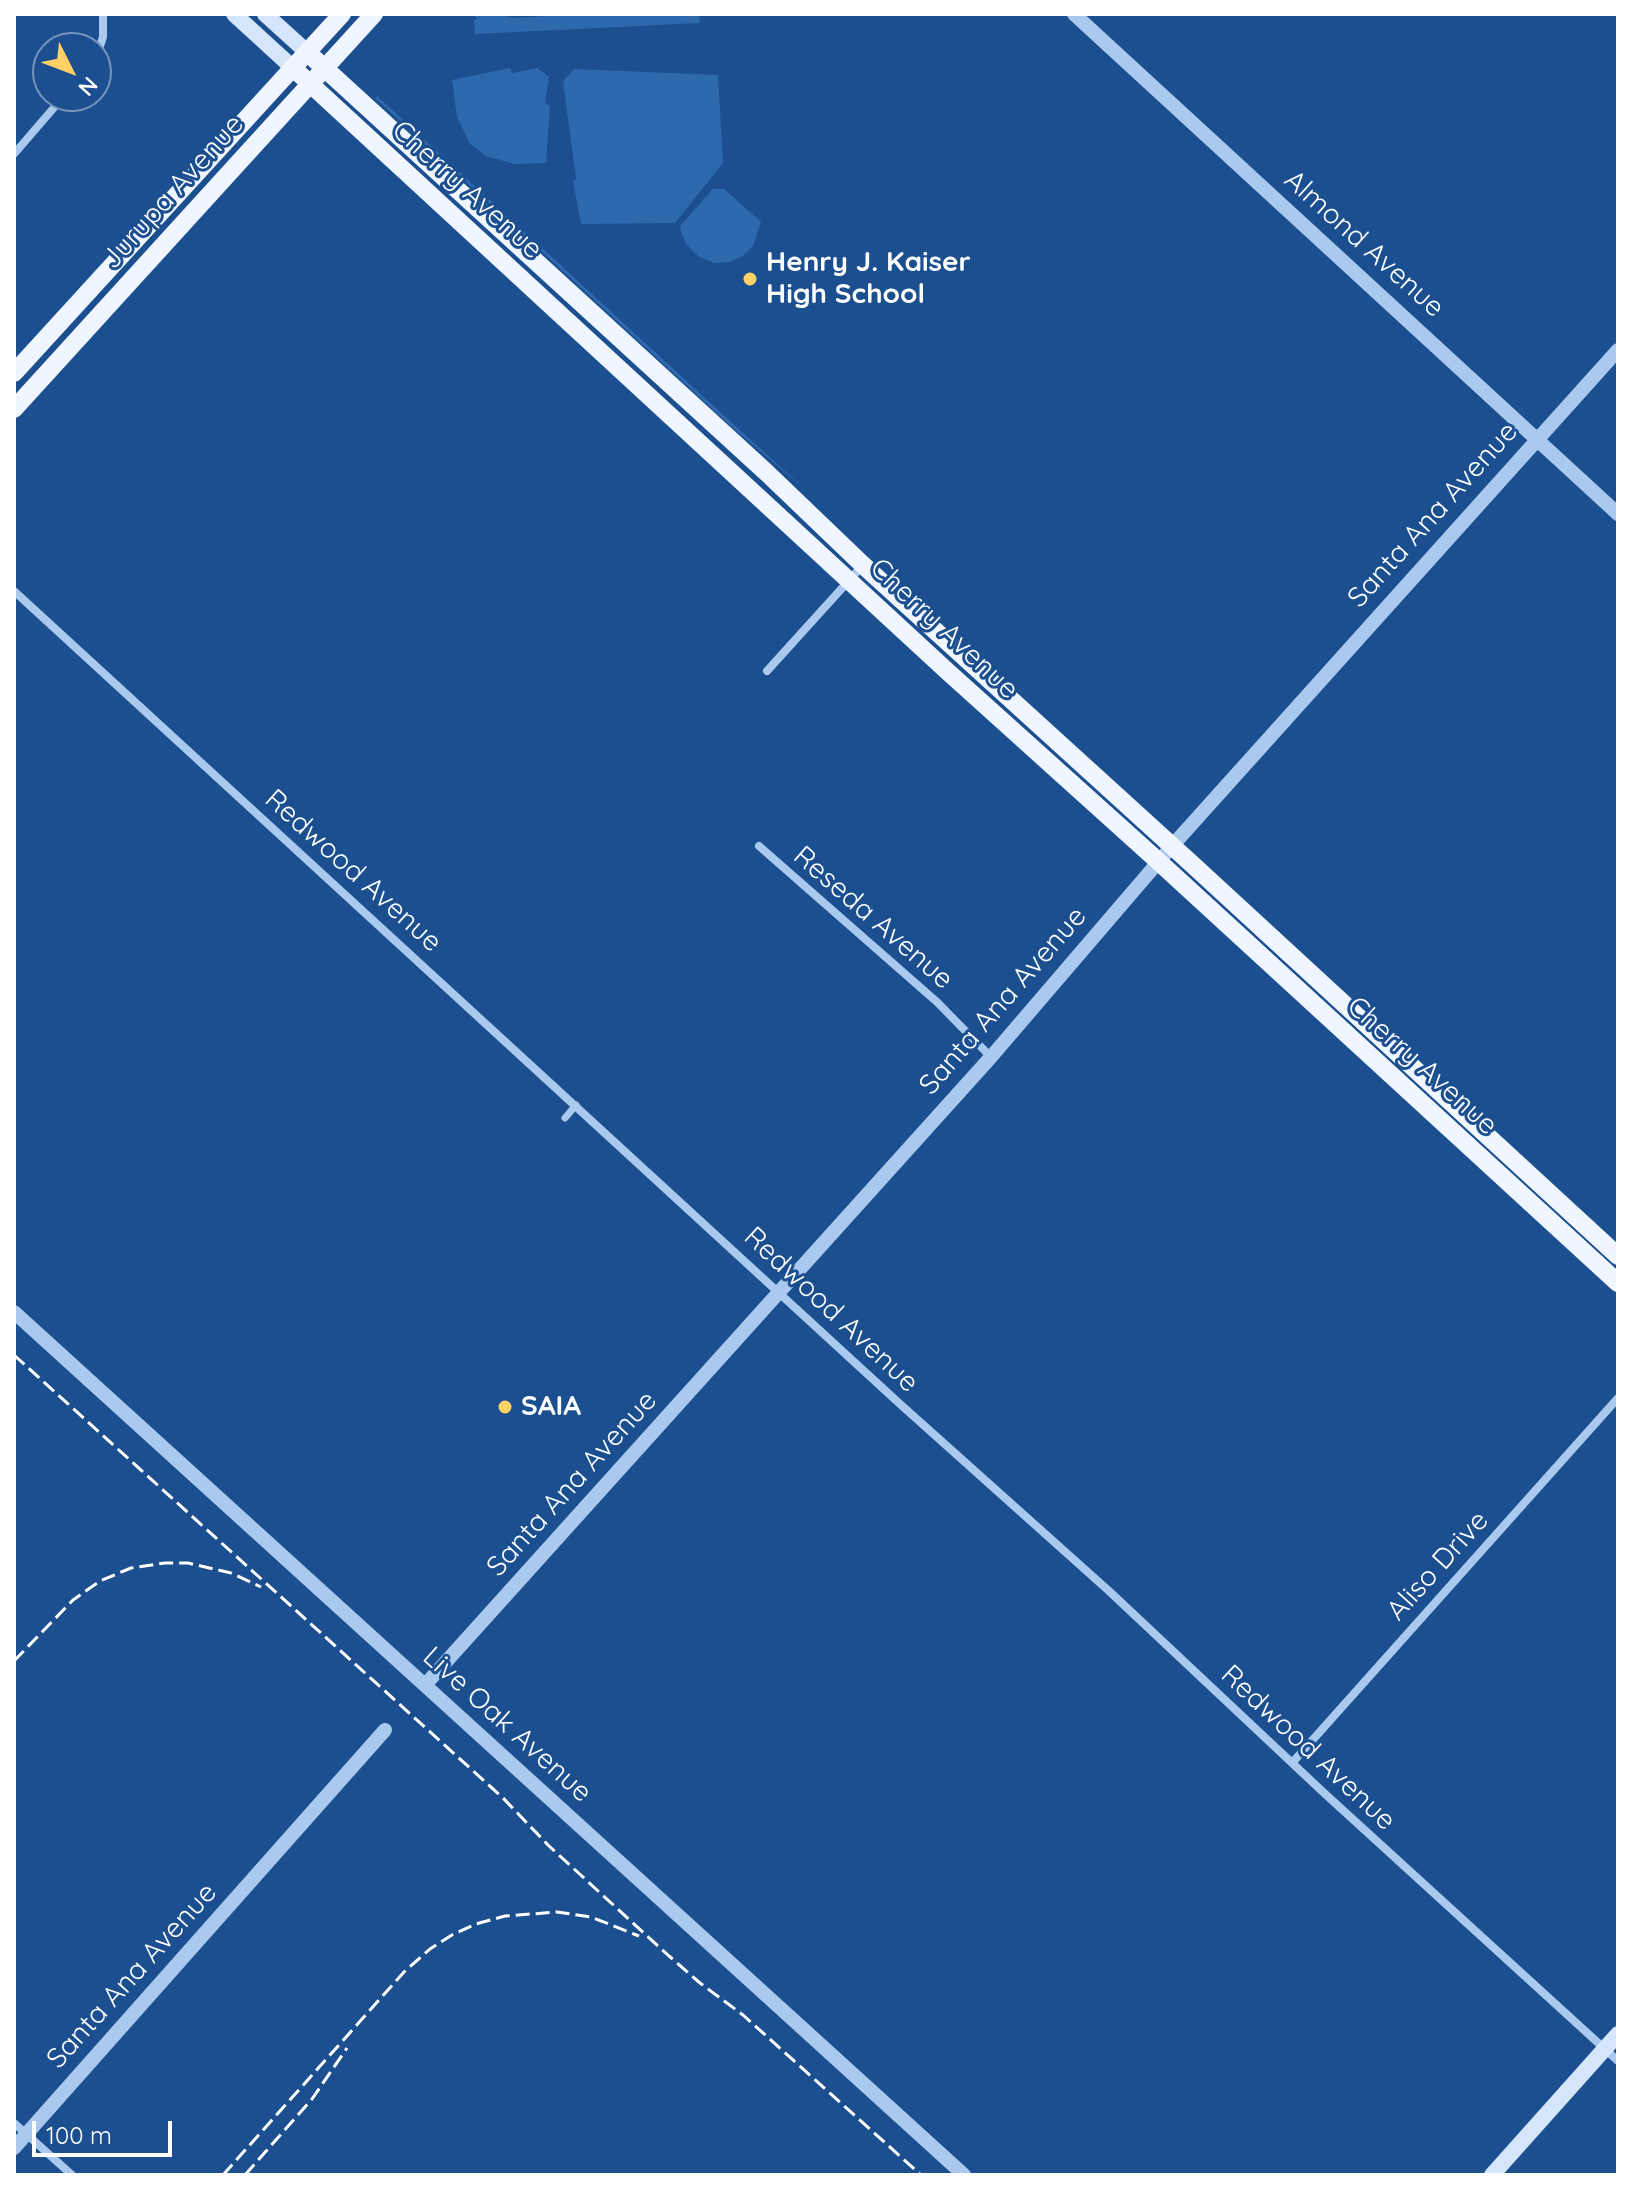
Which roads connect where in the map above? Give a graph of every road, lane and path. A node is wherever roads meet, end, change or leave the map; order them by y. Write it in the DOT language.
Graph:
graph roads {
  1 [pos="234,14"];
  2 [pos="265,14"];
  3 [pos="342,14"];
  4 [pos="374,14"];
  5 [pos="1074,14"];
  6 [pos="308,53"];
  7 [pos="293,68"];
  8 [pos="324,68"];
  9 [pos="310,84"];
  10 [pos="50,112"];
  11 [pos="14,154"];
  12 [pos="1618,350"];
  13 [pos="14,373"];
  14 [pos="14,409"];
  15 [pos="1537,438"];
  16 [pos="1618,514"];
  17 [pos="856,572"];
  18 [pos="14,591"];
  19 [pos="767,671"];
  20 [pos="759,846"];
  21 [pos="1172,846"];
  22 [pos="1158,861"];
  23 [pos="991,1057"];
  24 [pos="576,1105"];
  25 [pos="565,1118"];
  26 [pos="1618,1256"];
  27 [pos="1618,1283"];
  28 [pos="780,1292"];
  29 [pos="14,1312"];
  30 [pos="1618,1398"];
  31 [pos="425,1685"];
  32 [pos="385,1730"];
  33 [pos="1292,1763"];
  34 [pos="1618,2034"];
  35 [pos="1605,2049"];
  36 [pos="1618,2061"];
  37 [pos="14,2123"];
  38 [pos="26,2134"];
  39 [pos="14,2148"];
  40 [pos="72,2175"];
  41 [pos="964,2175"];
  42 [pos="1492,2175"];
  1 -- 7 [label="main road, Cherry Avenue"];
  2 -- 6 [label="main road, Cherry Avenue"];
  3 -- 6 [label="main road, Jurupa Avenue"];
  4 -- 8 [label="main road, Jurupa Avenue"];
  5 -- 15 [label="street, Almond Avenue"];
  6 -- 7 [label="main road, Jurupa Avenue"];
  6 -- 8 [label="main road, Cherry Avenue"];
  7 -- 9 [label="main road, Cherry Avenue"];
  7 -- 13 [label="main road, Jurupa Avenue"];
  8 -- 9 [label="main road, Jurupa Avenue"];
  8 -- 17 [label="main road, Cherry Avenue"];
  9 -- 14 [label="main road, Jurupa Avenue"];
  9 -- 17 [label="main road, Cherry Avenue"];
  10 -- 11 [label="street"];
  12 -- 15 [label="street, Santa Ana Avenue"];
  15 -- 16 [label="street, Almond Avenue"];
  15 -- 21 [label="street, Santa Ana Avenue"];
  17 -- 19 [label="street"];
  17 -- 21 [label="main road, Cherry Avenue"];
  17 -- 22 [label="main road, Cherry Avenue"];
  18 -- 24 [label="street, Redwood Avenue"];
  20 -- 23 [label="street, Reseda Avenue"];
  21 -- 22 [label="street, Santa Ana Avenue"];
  21 -- 26 [label="main road, Cherry Avenue"];
  22 -- 23 [label="street, Santa Ana Avenue"];
  22 -- 27 [label="main road, Cherry Avenue"];
  23 -- 28 [label="street, Santa Ana Avenue"];
  24 -- 25 [label="street"];
  24 -- 28 [label="street, Redwood Avenue"];
  28 -- 31 [label="street, Santa Ana Avenue"];
  28 -- 33 [label="street, Redwood Avenue"];
  29 -- 31 [label="street, Live Oak Avenue"];
  30 -- 33 [label="street, Aliso Drive"];
  31 -- 41 [label="street, Live Oak Avenue"];
  32 -- 38 [label="street, Santa Ana Avenue"];
  33 -- 35 [label="street, Redwood Avenue"];
  34 -- 35 [label="main road"];
  35 -- 36 [label="street, Redwood Avenue"];
  35 -- 42 [label="main road"];
  37 -- 38 [label="street"];
  38 -- 39 [label="street, Santa Ana Avenue"];
  38 -- 40 [label="street"];
}
